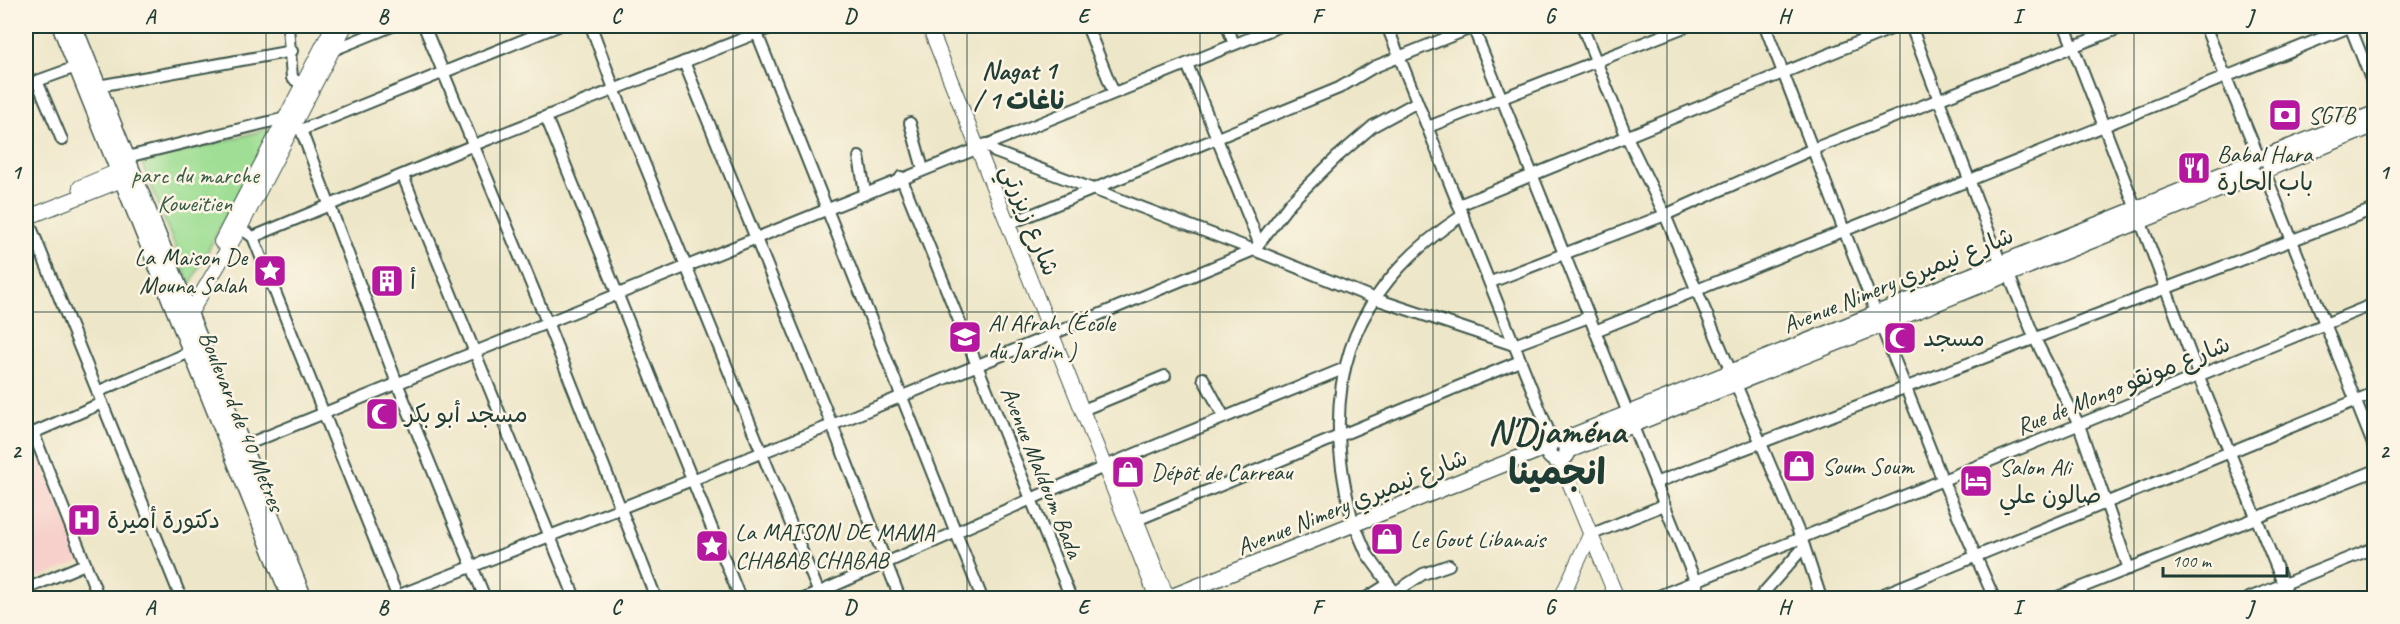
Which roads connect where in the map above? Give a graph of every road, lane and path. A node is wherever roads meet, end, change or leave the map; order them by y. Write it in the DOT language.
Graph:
graph roads {
  1 [pos="60,26"];
  2 [pos="74,26"];
  3 [pos="288,26"];
  4 [pos="333,26"];
  5 [pos="345,26"];
  6 [pos="392,26"];
  7 [pos="424,26"];
  8 [pos="558,26"];
  9 [pos="591,26"];
  10 [pos="775,26"];
  11 [pos="929,26"];
  12 [pos="936,26"];
  13 [pos="1087,26"];
  14 [pos="1227,26"];
  15 [pos="1280,26"];
  16 [pos="1386,26"];
  17 [pos="1475,26"];
  18 [pos="1582,26"];
  19 [pos="1687,26"];
  20 [pos="1765,26"];
  21 [pos="1898,26"];
  22 [pos="1911,26"];
  23 [pos="2065,26"];
  24 [pos="2125,26"];
  25 [pos="2205,26"];
  26 [pos="2351,26"];
  27 [pos="755,29"];
  28 [pos="1234,44"];
  29 [pos="2073,46"];
  30 [pos="333,50"];
  31 [pos="292,51"];
  32 [pos="1400,58"];
  33 [pos="1597,62"];
  34 [pos="684,63"];
  35 [pos="1187,64"];
  36 [pos="76,67"];
  37 [pos="1784,72"];
  38 [pos="444,73"];
  39 [pos="2226,77"];
  40 [pos="37,81"];
  41 [pos="303,84"];
  42 [pos="26,85"];
  43 [pos="98,86"];
  44 [pos="2374,87"];
  45 [pos="614,89"];
  46 [pos="1113,91"];
  47 [pos="1501,99"];
  48 [pos="1937,100"];
  49 [pos="1417,102"];
  50 [pos="2374,114"];
  51 [pos="546,117"];
  52 [pos="294,123"];
  53 [pos="910,123"];
  54 [pos="2374,125"];
  55 [pos="1428,127"];
  56 [pos="2104,127"];
  57 [pos="1626,135"];
  58 [pos="1216,136"];
  59 [pos="62,140"];
  60 [pos="474,145"];
  61 [pos="982,146"];
  62 [pos="1813,149"];
  63 [pos="859,157"];
  64 [pos="2261,166"];
  65 [pos="124,169"];
  66 [pos="923,169"];
  67 [pos="1531,173"];
  68 [pos="403,176"];
  69 [pos="901,177"];
  70 [pos="1970,181"];
  71 [pos="1092,189"];
  72 [pos="865,192"];
  73 [pos="329,206"];
  74 [pos="826,209"];
  75 [pos="2374,209"];
  76 [pos="1461,210"];
  77 [pos="2138,214"];
  78 [pos="26,215"];
  79 [pos="1665,215"];
  80 [pos="1016,220"];
  81 [pos="240,228"];
  82 [pos="1844,230"];
  83 [pos="254,237"];
  84 [pos="755,238"];
  85 [pos="2292,241"];
  86 [pos="1256,246"];
  87 [pos="1563,254"];
  88 [pos="686,266"];
  89 [pos="2005,268"];
  90 [pos="1491,282"];
  91 [pos="1696,291"];
  92 [pos="2166,291"];
  93 [pos="617,293"];
  94 [pos="1373,298"];
  95 [pos="2374,304"];
  96 [pos="183,314"];
  97 [pos="1589,317"];
  98 [pos="1878,318"];
  99 [pos="546,322"];
  100 [pos="2326,325"];
  101 [pos="1595,331"];
  102 [pos="1055,333"];
  103 [pos="2035,339"];
  104 [pos="1514,345"];
  105 [pos="190,352"];
  106 [pos="474,352"];
  107 [pos="1520,361"];
  108 [pos="976,363"];
  109 [pos="1343,369"];
  110 [pos="1165,376"];
  111 [pos="2199,376"];
  112 [pos="1733,377"];
  113 [pos="1203,378"];
  114 [pos="397,383"];
  115 [pos="1905,388"];
  116 [pos="97,392"];
  117 [pos="2374,393"];
  118 [pos="902,397"];
  119 [pos="2355,400"];
  120 [pos="102,403"];
  121 [pos="1090,407"];
  122 [pos="323,412"];
  123 [pos="1224,417"];
  124 [pos="1630,419"];
  125 [pos="832,425"];
  126 [pos="2079,425"];
  127 [pos="29,434"];
  128 [pos="1336,437"];
  129 [pos="1761,442"];
  130 [pos="2374,447"];
  131 [pos="237,448"];
  132 [pos="1557,449"];
  133 [pos="761,452"];
  134 [pos="2230,453"];
  135 [pos="1109,465"];
  136 [pos="2374,471"];
  137 [pos="693,480"];
  138 [pos="1942,481"];
  139 [pos="1655,483"];
  140 [pos="1031,500"];
  141 [pos="2106,502"];
  142 [pos="1664,506"];
  143 [pos="621,509"];
  144 [pos="2256,518"];
  145 [pos="1137,520"];
  146 [pos="1356,529"];
  147 [pos="955,532"];
  148 [pos="550,537"];
  149 [pos="1593,541"];
  150 [pos="1803,544"];
  151 [pos="2374,548"];
  152 [pos="1975,557"];
  153 [pos="886,562"];
  154 [pos="85,564"];
  155 [pos="1449,565"];
  156 [pos="472,567"];
  157 [pos="2128,569"];
  158 [pos="1695,580"];
  159 [pos="2284,585"];
  160 [pos="26,589"];
  161 [pos="1394,592"];
  162 [pos="820,596"];
  163 [pos="99,598"];
  164 [pos="181,598"];
  165 [pos="290,598"];
  166 [pos="303,598"];
  167 [pos="396,598"];
  168 [pos="484,598"];
  169 [pos="575,598"];
  170 [pos="656,598"];
  171 [pos="740,598"];
  172 [pos="806,598"];
  173 [pos="900,598"];
  174 [pos="982,598"];
  175 [pos="1071,598"];
  176 [pos="1165,598"];
  177 [pos="1197,598"];
  178 [pos="1366,598"];
  179 [pos="1561,598"];
  180 [pos="1570,598"];
  181 [pos="1617,598"];
  182 [pos="1654,598"];
  183 [pos="1702,598"];
  184 [pos="1759,598"];
  185 [pos="1821,598"];
  186 [pos="1874,598"];
  187 [pos="1994,598"];
  188 [pos="2055,598"];
  189 [pos="2249,598"];
  190 [pos="2289,598"];
  1 -- 36 [label="main road, Boulevard de 40 Metres"];
  2 -- 43 [label="main road, Boulevard de 40 Metres"];
  3 -- 31 [label="street"];
  4 -- 41 [label="street"];
  5 -- 30 [label="street"];
  6 -- 30 [label="street"];
  7 -- 38 [label="street"];
  8 -- 38 [label="street"];
  9 -- 45 [label="street"];
  10 -- 27 [label="street"];
  11 -- 61 [label="street, شارع زيزرتي"];
  12 -- 61 [label="street, شارع زيزرتي"];
  13 -- 46 [label="street"];
  14 -- 28 [label="street"];
  15 -- 28 [label="street"];
  16 -- 32 [label="street"];
  17 -- 32 [label="street"];
  17 -- 47 [label="street"];
  18 -- 33 [label="street"];
  19 -- 33 [label="street"];
  20 -- 37 [label="street"];
  21 -- 37 [label="street"];
  22 -- 48 [label="street"];
  23 -- 29 [label="street"];
  24 -- 29 [label="street"];
  25 -- 39 [label="street"];
  26 -- 39 [label="street"];
  26 -- 44 [label="street"];
  27 -- 34 [label="street"];
  27 -- 74 [label="street"];
  28 -- 35 [label="street"];
  29 -- 48 [label="street"];
  29 -- 56 [label="street"];
  30 -- 52 [label="street"];
  31 -- 41 [label="street"];
  31 -- 43 [label="street"];
  32 -- 49 [label="street"];
  32 -- 58 [label="street"];
  33 -- 47 [label="street"];
  33 -- 57 [label="street"];
  34 -- 45 [label="street"];
  34 -- 84 [label="street"];
  35 -- 46 [label="street"];
  35 -- 58 [label="street"];
  36 -- 40 [label="street"];
  36 -- 65 [label="main road, Boulevard de 40 Metres"];
  37 -- 57 [label="street"];
  37 -- 62 [label="street"];
  38 -- 52 [label="street"];
  38 -- 60 [label="street"];
  39 -- 56 [label="street"];
  39 -- 64 [label="street"];
  40 -- 42 [label="street"];
  40 -- 59 [label="street"];
  41 -- 52 [label="street"];
  43 -- 65 [label="main road, Boulevard de 40 Metres"];
  45 -- 51 [label="street"];
  45 -- 88 [label="street"];
  46 -- 61 [label="street"];
  47 -- 55 [label="street"];
  47 -- 67 [label="street"];
  48 -- 62 [label="street"];
  48 -- 70 [label="street"];
  49 -- 55 [label="street"];
  49 -- 86 [label="street"];
  50 -- 64 [label="main road, Avenue Nimery شارع نيميري"];
  51 -- 60 [label="street"];
  51 -- 93 [label="street"];
  52 -- 65 [label="street"];
  52 -- 73 [label="street"];
  52 -- 81 [label="street"];
  52 -- 96 [label="street"];
  53 -- 66 [label="street"];
  54 -- 64 [label="main road, Avenue Nimery شارع نيميري"];
  55 -- 76 [label="street"];
  56 -- 70 [label="street"];
  56 -- 77 [label="street"];
  57 -- 67 [label="street"];
  57 -- 79 [label="street"];
  58 -- 71 [label="street"];
  58 -- 86 [label="street"];
  60 -- 68 [label="street"];
  60 -- 99 [label="street"];
  61 -- 66 [label="street"];
  61 -- 71 [label="street"];
  61 -- 80 [label="street, شارع زيزرتي"];
  61 -- 102 [label="street, شارع زيزرتي"];
  62 -- 79 [label="street"];
  62 -- 82 [label="street"];
  63 -- 72 [label="street"];
  64 -- 77 [label="main road, Avenue Nimery شارع نيميري"];
  64 -- 85 [label="street"];
  65 -- 78 [label="street"];
  65 -- 96 [label="main road, Boulevard de 40 Metres"];
  66 -- 69 [label="street"];
  67 -- 76 [label="street"];
  67 -- 87 [label="street"];
  68 -- 73 [label="street"];
  68 -- 106 [label="street"];
  69 -- 72 [label="street"];
  69 -- 108 [label="street, Avenue Maldoum Bada"];
  70 -- 82 [label="street"];
  70 -- 89 [label="street"];
  71 -- 80 [label="street"];
  71 -- 86 [label="street"];
  72 -- 74 [label="street"];
  73 -- 83 [label="street"];
  73 -- 114 [label="street"];
  74 -- 84 [label="street"];
  74 -- 118 [label="street"];
  75 -- 85 [label="street"];
  76 -- 90 [label="street"];
  76 -- 94 [label="street"];
  77 -- 89 [label="main road, Avenue Nimery شارع نيميري"];
  77 -- 92 [label="street"];
  78 -- 116 [label="street"];
  79 -- 87 [label="street"];
  79 -- 91 [label="street"];
  80 -- 102 [label="street, شارع زيزرتي"];
  81 -- 83 [label="street"];
  81 -- 96 [label="street"];
  82 -- 91 [label="street"];
  82 -- 98 [label="street"];
  83 -- 122 [label="street"];
  84 -- 88 [label="street"];
  84 -- 125 [label="street"];
  85 -- 92 [label="street"];
  85 -- 100 [label="street"];
  86 -- 94 [label="street"];
  86 -- 102 [label="street"];
  87 -- 90 [label="street"];
  87 -- 97 [label="street"];
  88 -- 93 [label="street"];
  88 -- 133 [label="street"];
  89 -- 98 [label="main road, Avenue Nimery شارع نيميري"];
  89 -- 103 [label="street"];
  90 -- 104 [label="street"];
  91 -- 101 [label="street"];
  91 -- 112 [label="street"];
  92 -- 103 [label="street"];
  92 -- 111 [label="street"];
  93 -- 99 [label="street"];
  93 -- 137 [label="street"];
  94 -- 104 [label="street"];
  94 -- 109 [label="street"];
  95 -- 100 [label="street, Rue de Mongo شارع مونقو"];
  96 -- 105 [label="main road, Boulevard de 40 Metres"];
  96 -- 131 [label="main road, Boulevard de 40 Metres"];
  97 -- 101 [label="street"];
  97 -- 104 [label="street"];
  98 -- 112 [label="main road, Avenue Nimery شارع نيميري"];
  98 -- 115 [label="street"];
  99 -- 106 [label="street"];
  99 -- 143 [label="street"];
  100 -- 111 [label="street, Rue de Mongo شارع مونقو"];
  100 -- 119 [label="street"];
  101 -- 124 [label="street"];
  102 -- 108 [label="street"];
  102 -- 121 [label="street, شارع زيزرتي"];
  102 -- 135 [label="street, شارع زيزرتي"];
  103 -- 115 [label="street"];
  103 -- 126 [label="street"];
  104 -- 107 [label="street"];
  105 -- 116 [label="street"];
  105 -- 131 [label="main road, Boulevard de 40 Metres"];
  106 -- 114 [label="street"];
  106 -- 148 [label="street"];
  107 -- 128 [label="street"];
  107 -- 132 [label="street"];
  108 -- 118 [label="street"];
  108 -- 140 [label="street, Avenue Maldoum Bada"];
  109 -- 123 [label="street"];
  109 -- 128 [label="street"];
  110 -- 121 [label="street"];
  111 -- 126 [label="street, Rue de Mongo شارع مونقو"];
  111 -- 134 [label="street"];
  112 -- 124 [label="main road, Avenue Nimery شارع نيميري"];
  112 -- 129 [label="street"];
  113 -- 123 [label="street"];
  114 -- 122 [label="street"];
  114 -- 156 [label="street"];
  115 -- 129 [label="street"];
  115 -- 138 [label="street"];
  116 -- 120 [label="street"];
  117 -- 119 [label="street"];
  118 -- 125 [label="street"];
  118 -- 147 [label="street"];
  119 -- 130 [label="street"];
  119 -- 134 [label="street"];
  120 -- 127 [label="street"];
  120 -- 164 [label="street"];
  121 -- 135 [label="street, شارع زيزرتي"];
  122 -- 131 [label="street"];
  122 -- 167 [label="street"];
  123 -- 135 [label="street"];
  124 -- 132 [label="main road, Avenue Nimery شارع نيميري"];
  124 -- 139 [label="street"];
  125 -- 133 [label="street"];
  125 -- 153 [label="street"];
  126 -- 138 [label="street, Rue de Mongo شارع مونقو"];
  126 -- 141 [label="street"];
  127 -- 154 [label="street"];
  128 -- 145 [label="street"];
  128 -- 146 [label="street"];
  129 -- 139 [label="street"];
  129 -- 150 [label="street"];
  131 -- 165 [label="main road, Boulevard de 40 Metres"];
  131 -- 166 [label="main road, Boulevard de 40 Metres"];
  132 -- 146 [label="main road, Avenue Nimery شارع نيميري"];
  132 -- 149 [label="street"];
  133 -- 137 [label="street"];
  133 -- 162 [label="street"];
  134 -- 141 [label="street"];
  134 -- 144 [label="street"];
  135 -- 140 [label="street"];
  135 -- 145 [label="street, شارع زيزرتي"];
  135 -- 176 [label="street, شارع زيزرتي"];
  136 -- 144 [label="street"];
  137 -- 143 [label="street"];
  137 -- 171 [label="street"];
  138 -- 150 [label="street, Rue de Mongo شارع مونقو"];
  138 -- 152 [label="street"];
  139 -- 142 [label="street"];
  140 -- 147 [label="street"];
  140 -- 175 [label="street, Avenue Maldoum Bada"];
  141 -- 152 [label="street"];
  141 -- 157 [label="street"];
  142 -- 149 [label="street"];
  142 -- 158 [label="street"];
  143 -- 148 [label="street"];
  143 -- 170 [label="street"];
  144 -- 157 [label="street"];
  144 -- 159 [label="street"];
  145 -- 176 [label="street, شارع زيزرتي"];
  146 -- 161 [label="street"];
  146 -- 176 [label="main road, Avenue Nimery شارع نيميري"];
  146 -- 177 [label="main road, Avenue Nimery شارع نيميري"];
  147 -- 153 [label="street"];
  147 -- 174 [label="street"];
  148 -- 156 [label="street"];
  148 -- 169 [label="street"];
  149 -- 179 [label="street"];
  149 -- 180 [label="street"];
  149 -- 181 [label="street"];
  150 -- 158 [label="street, Rue de Mongo شارع مونقو"];
  150 -- 184 [label="street"];
  150 -- 185 [label="street"];
  151 -- 159 [label="street"];
  152 -- 186 [label="street"];
  152 -- 187 [label="street"];
  153 -- 162 [label="street"];
  153 -- 173 [label="street"];
  154 -- 160 [label="street"];
  154 -- 163 [label="street"];
  155 -- 161 [label="street"];
  156 -- 167 [label="street"];
  156 -- 168 [label="street"];
  157 -- 188 [label="street"];
  158 -- 182 [label="street, Rue de Mongo شارع مونقو"];
  158 -- 183 [label="street"];
  159 -- 189 [label="street"];
  159 -- 190 [label="street"];
  161 -- 178 [label="street"];
  162 -- 172 [label="street"];
}
